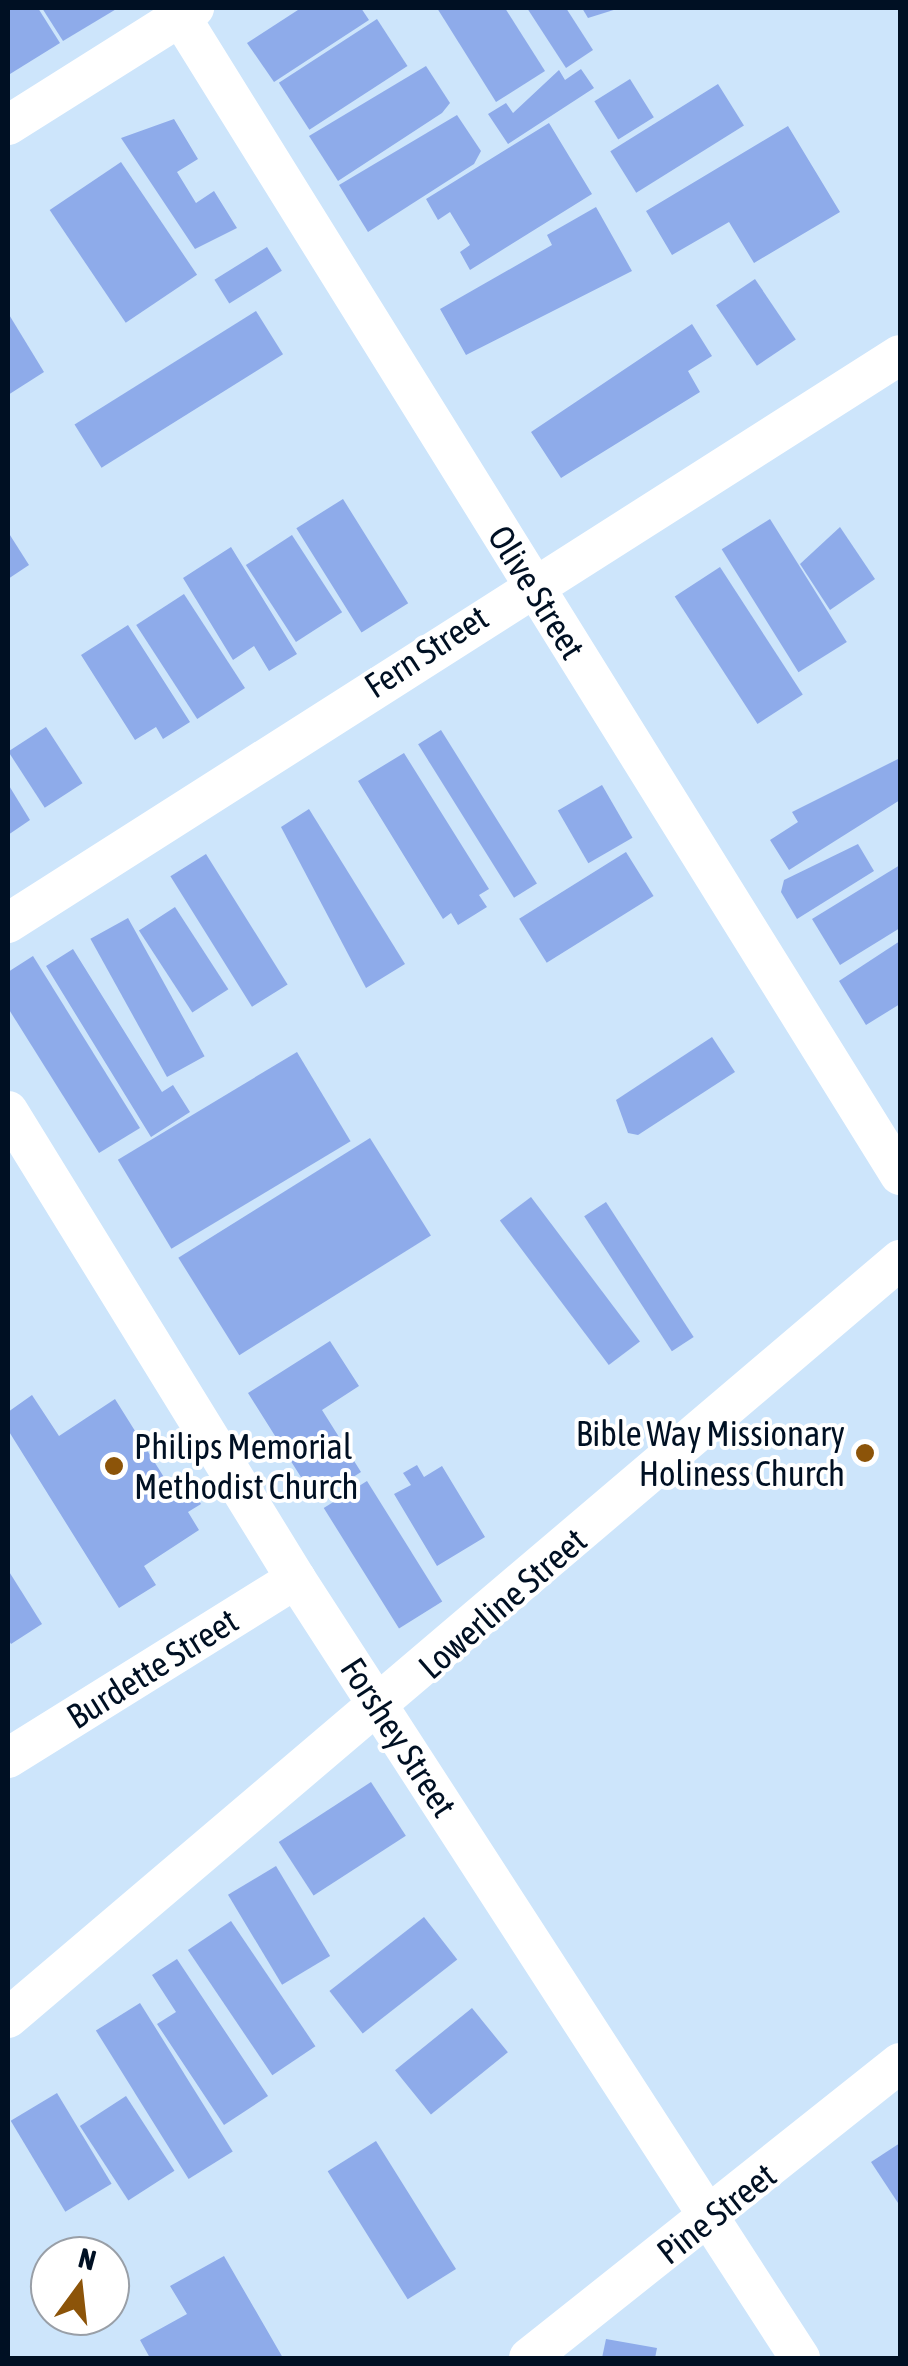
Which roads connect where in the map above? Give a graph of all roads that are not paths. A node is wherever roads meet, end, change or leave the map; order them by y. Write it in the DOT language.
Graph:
graph roads {
  1 [pos="183,10"];
  2 [pos="8,124"];
  3 [pos="900,354"];
  4 [pos="531,583"];
  5 [pos="8,923"];
  6 [pos="8,1110"];
  7 [pos="900,1175"];
  8 [pos="900,1260"];
  9 [pos="296,1579"];
  10 [pos="380,1708"];
  11 [pos="8,1758"];
  12 [pos="8,2018"];
  13 [pos="900,2063"];
  14 [pos="714,2216"];
  15 [pos="529,2358"];
  16 [pos="800,2358"];
  1 -- 2 [label="street"];
  1 -- 4 [label="street, Olive Street"];
  3 -- 4 [label="street, Fern Street"];
  4 -- 5 [label="street, Fern Street"];
  4 -- 7 [label="street, Olive Street"];
  6 -- 9 [label="street, Forshey Street"];
  8 -- 10 [label="street, Lowerline Street"];
  9 -- 10 [label="street, Forshey Street"];
  9 -- 11 [label="street, Burdette Street"];
  10 -- 12 [label="street, Lowerline Street"];
  10 -- 14 [label="street, Forshey Street"];
  13 -- 14 [label="street, Pine Street"];
  14 -- 15 [label="street, Pine Street"];
  14 -- 16 [label="street, Forshey Street"];
}
